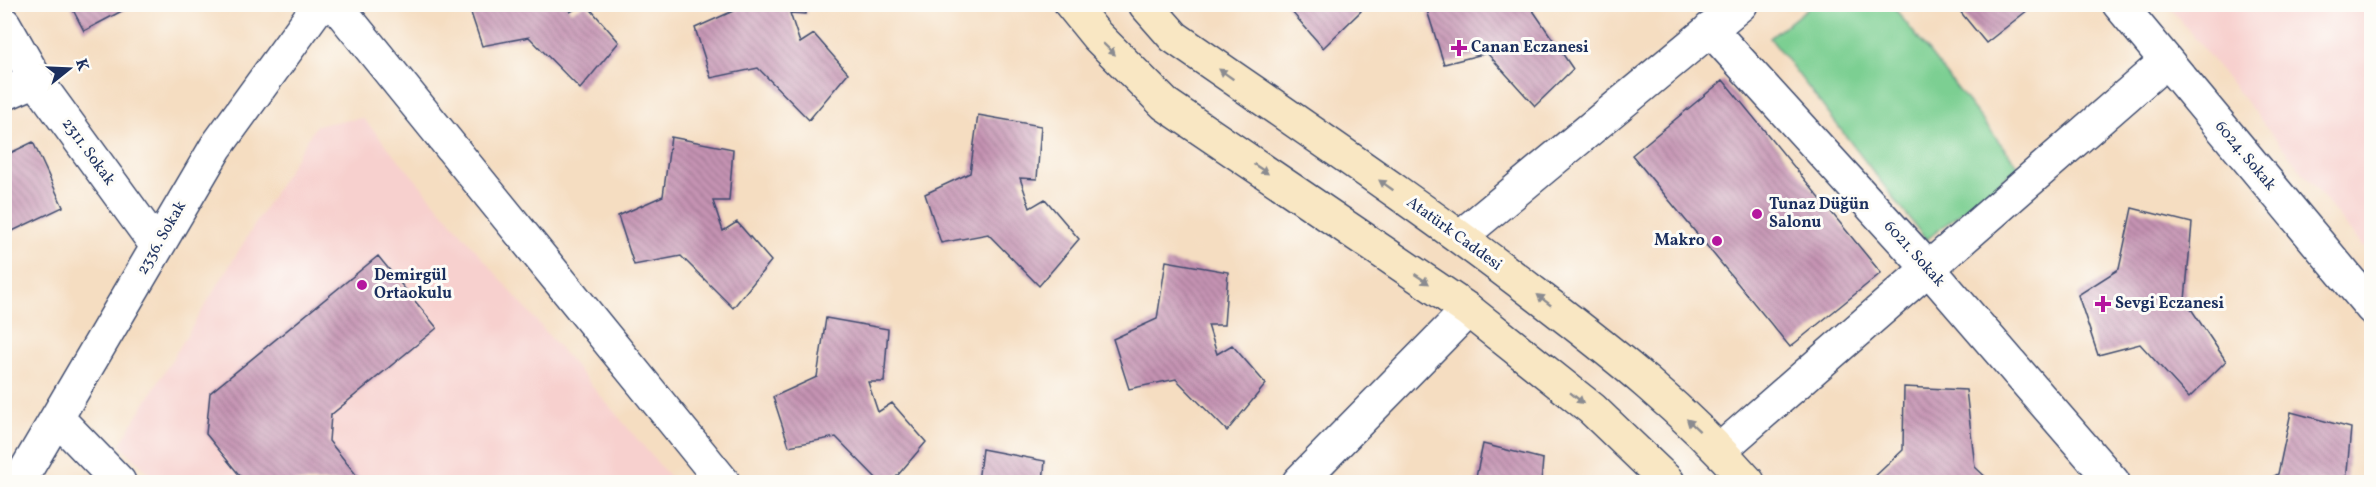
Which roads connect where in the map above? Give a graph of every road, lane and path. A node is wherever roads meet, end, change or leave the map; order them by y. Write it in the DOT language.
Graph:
graph roads {
  1 [pos="320,4"];
  2 [pos="334,4"];
  3 [pos="1071,4"];
  4 [pos="1144,4"];
  5 [pos="1741,4"];
  6 [pos="2119,4"];
  7 [pos="4,24"];
  8 [pos="1710,29"];
  9 [pos="2165,62"];
  10 [pos="36,80"];
  11 [pos="4,94"];
  12 [pos="1460,237"];
  13 [pos="157,246"];
  14 [pos="1928,268"];
  15 [pos="2367,294"];
  16 [pos="1468,310"];
  17 [pos="57,418"];
  18 [pos="1720,450"];
  19 [pos="19,483"];
  20 [pos="119,483"];
  21 [pos="723,483"];
  22 [pos="1299,483"];
  23 [pos="1668,483"];
  24 [pos="1748,483"];
  25 [pos="2113,483"];
  1 -- 13 [label="street, 2336. Sokak"];
  2 -- 21 [label="street"];
  3 -- 16 [label="main road, one-way"];
  12 -- 4 [label="main road, Atatürk Caddesi, one-way"];
  5 -- 8 [label="street"];
  6 -- 9 [label="street, 6024. Sokak"];
  7 -- 10 [label="street, 2311. Sokak"];
  8 -- 12 [label="street"];
  8 -- 14 [label="street, 6021. Sokak"];
  9 -- 14 [label="street"];
  9 -- 15 [label="street, 6024. Sokak"];
  10 -- 11 [label="street"];
  10 -- 13 [label="street, 2311. Sokak"];
  18 -- 12 [label="main road, Atatürk Caddesi, one-way"];
  13 -- 17 [label="street, 2336. Sokak"];
  14 -- 18 [label="street"];
  14 -- 25 [label="street, 6021. Sokak"];
  16 -- 22 [label="street"];
  16 -- 23 [label="main road, one-way"];
  17 -- 19 [label="street, 2336. Sokak"];
  17 -- 20 [label="street"];
  18 -- 24 [label="main road, Atatürk Caddesi"];
}
